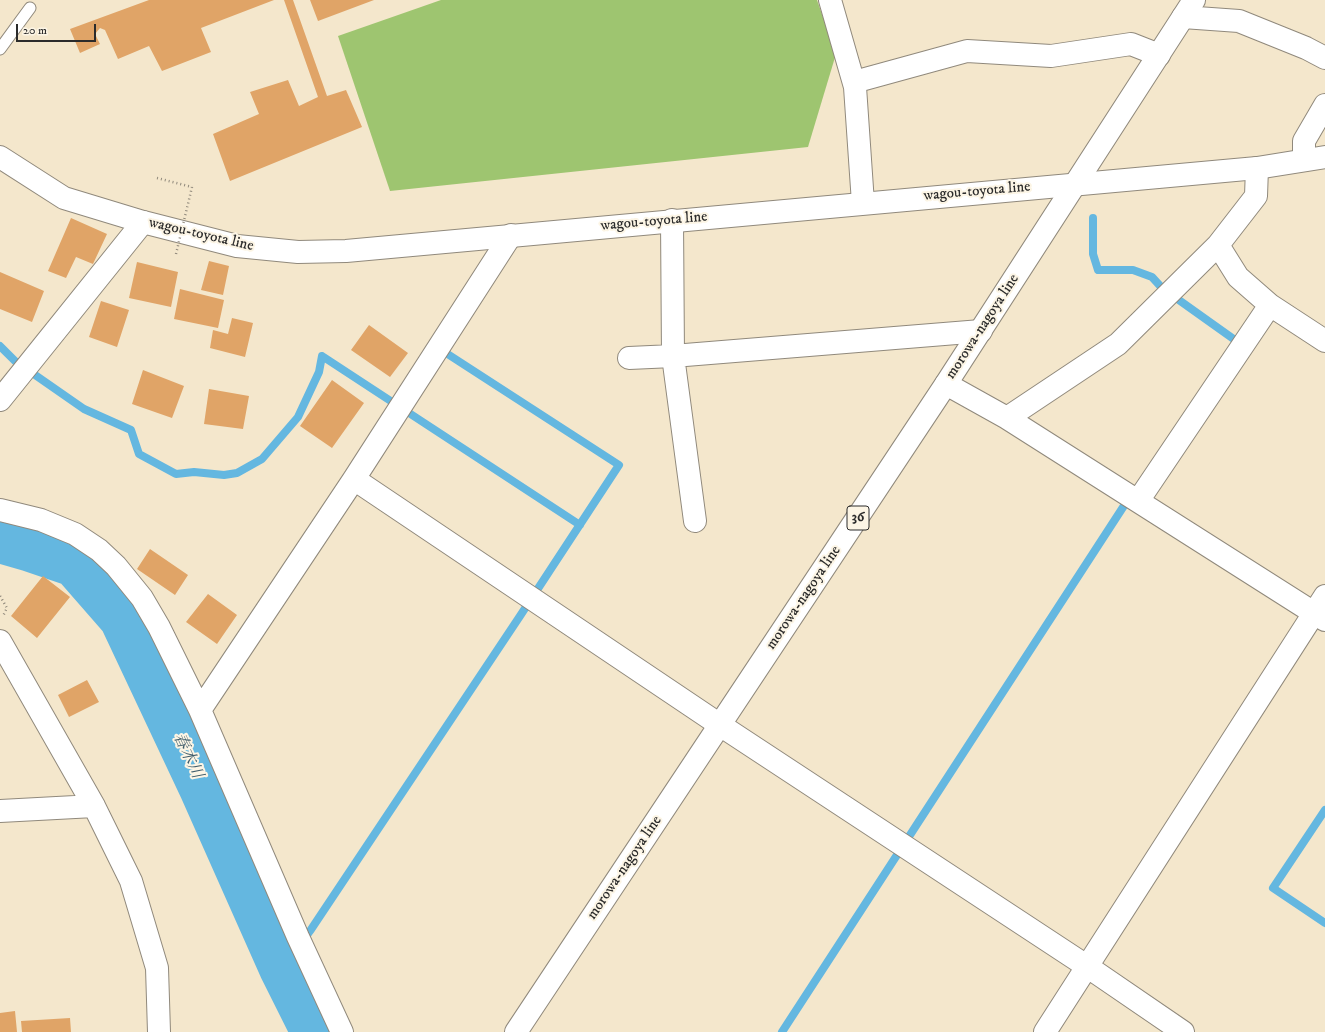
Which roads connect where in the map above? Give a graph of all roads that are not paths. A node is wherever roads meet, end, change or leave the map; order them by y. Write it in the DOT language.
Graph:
graph roads {
  1 [pos="830,0"];
  2 [pos="30,8"];
  3 [pos="1188,8"];
  4 [pos="0,49"];
  5 [pos="1159,55"];
  6 [pos="1325,58"];
  7 [pos="854,82"];
  8 [pos="1325,105"];
  9 [pos="0,157"];
  10 [pos="1325,157"];
  11 [pos="1304,160"];
  12 [pos="1257,168"];
  13 [pos="1076,183"];
  14 [pos="864,203"];
  15 [pos="672,220"];
  16 [pos="143,222"];
  17 [pos="511,235"];
  18 [pos="1218,245"];
  19 [pos="1270,305"];
  20 [pos="981,331"];
  21 [pos="1325,341"];
  22 [pos="673,356"];
  23 [pos="629,358"];
  24 [pos="946,384"];
  25 [pos="0,400"];
  26 [pos="1007,418"];
  27 [pos="354,479"];
  28 [pos="1138,501"];
  29 [pos="0,510"];
  30 [pos="695,521"];
  31 [pos="1321,610"];
  32 [pos="0,641"];
  33 [pos="200,710"];
  34 [pos="720,725"];
  35 [pos="94,806"];
  36 [pos="0,811"];
  37 [pos="1088,967"];
  38 [pos="159,1032"];
  39 [pos="342,1032"];
  40 [pos="516,1032"];
  41 [pos="1045,1032"];
  42 [pos="1183,1032"];
  1 -- 7 [label="street"];
  2 -- 4 [label="lane"];
  3 -- 5 [label="street, morowa-nagoya line / 36"];
  3 -- 6 [label="street"];
  5 -- 7 [label="street"];
  5 -- 13 [label="street, morowa-nagoya line / 36"];
  7 -- 14 [label="street"];
  8 -- 11 [label="street"];
  9 -- 16 [label="street, wagou-toyota line"];
  10 -- 11 [label="street, wagou-toyota line"];
  11 -- 12 [label="street, wagou-toyota line"];
  12 -- 13 [label="street, wagou-toyota line"];
  12 -- 18 [label="street"];
  13 -- 14 [label="street, wagou-toyota line"];
  13 -- 20 [label="street, morowa-nagoya line / 36"];
  14 -- 15 [label="street, wagou-toyota line"];
  15 -- 17 [label="street, wagou-toyota line"];
  15 -- 22 [label="street"];
  16 -- 17 [label="street, wagou-toyota line"];
  16 -- 25 [label="street"];
  17 -- 27 [label="street"];
  18 -- 19 [label="street"];
  18 -- 26 [label="street"];
  19 -- 21 [label="street"];
  19 -- 28 [label="street"];
  20 -- 22 [label="street"];
  20 -- 24 [label="street, morowa-nagoya line / 36"];
  22 -- 23 [label="street"];
  22 -- 30 [label="street"];
  24 -- 26 [label="street"];
  24 -- 34 [label="street, morowa-nagoya line / 36"];
  26 -- 28 [label="street"];
  27 -- 33 [label="street"];
  27 -- 34 [label="street"];
  28 -- 31 [label="street"];
  29 -- 33 [label="street"];
  31 -- 37 [label="street"];
  32 -- 35 [label="street"];
  33 -- 39 [label="street"];
  34 -- 37 [label="street"];
  34 -- 40 [label="street, morowa-nagoya line / 36"];
  35 -- 36 [label="street"];
  35 -- 38 [label="street"];
  37 -- 41 [label="street"];
  37 -- 42 [label="street"];
}
